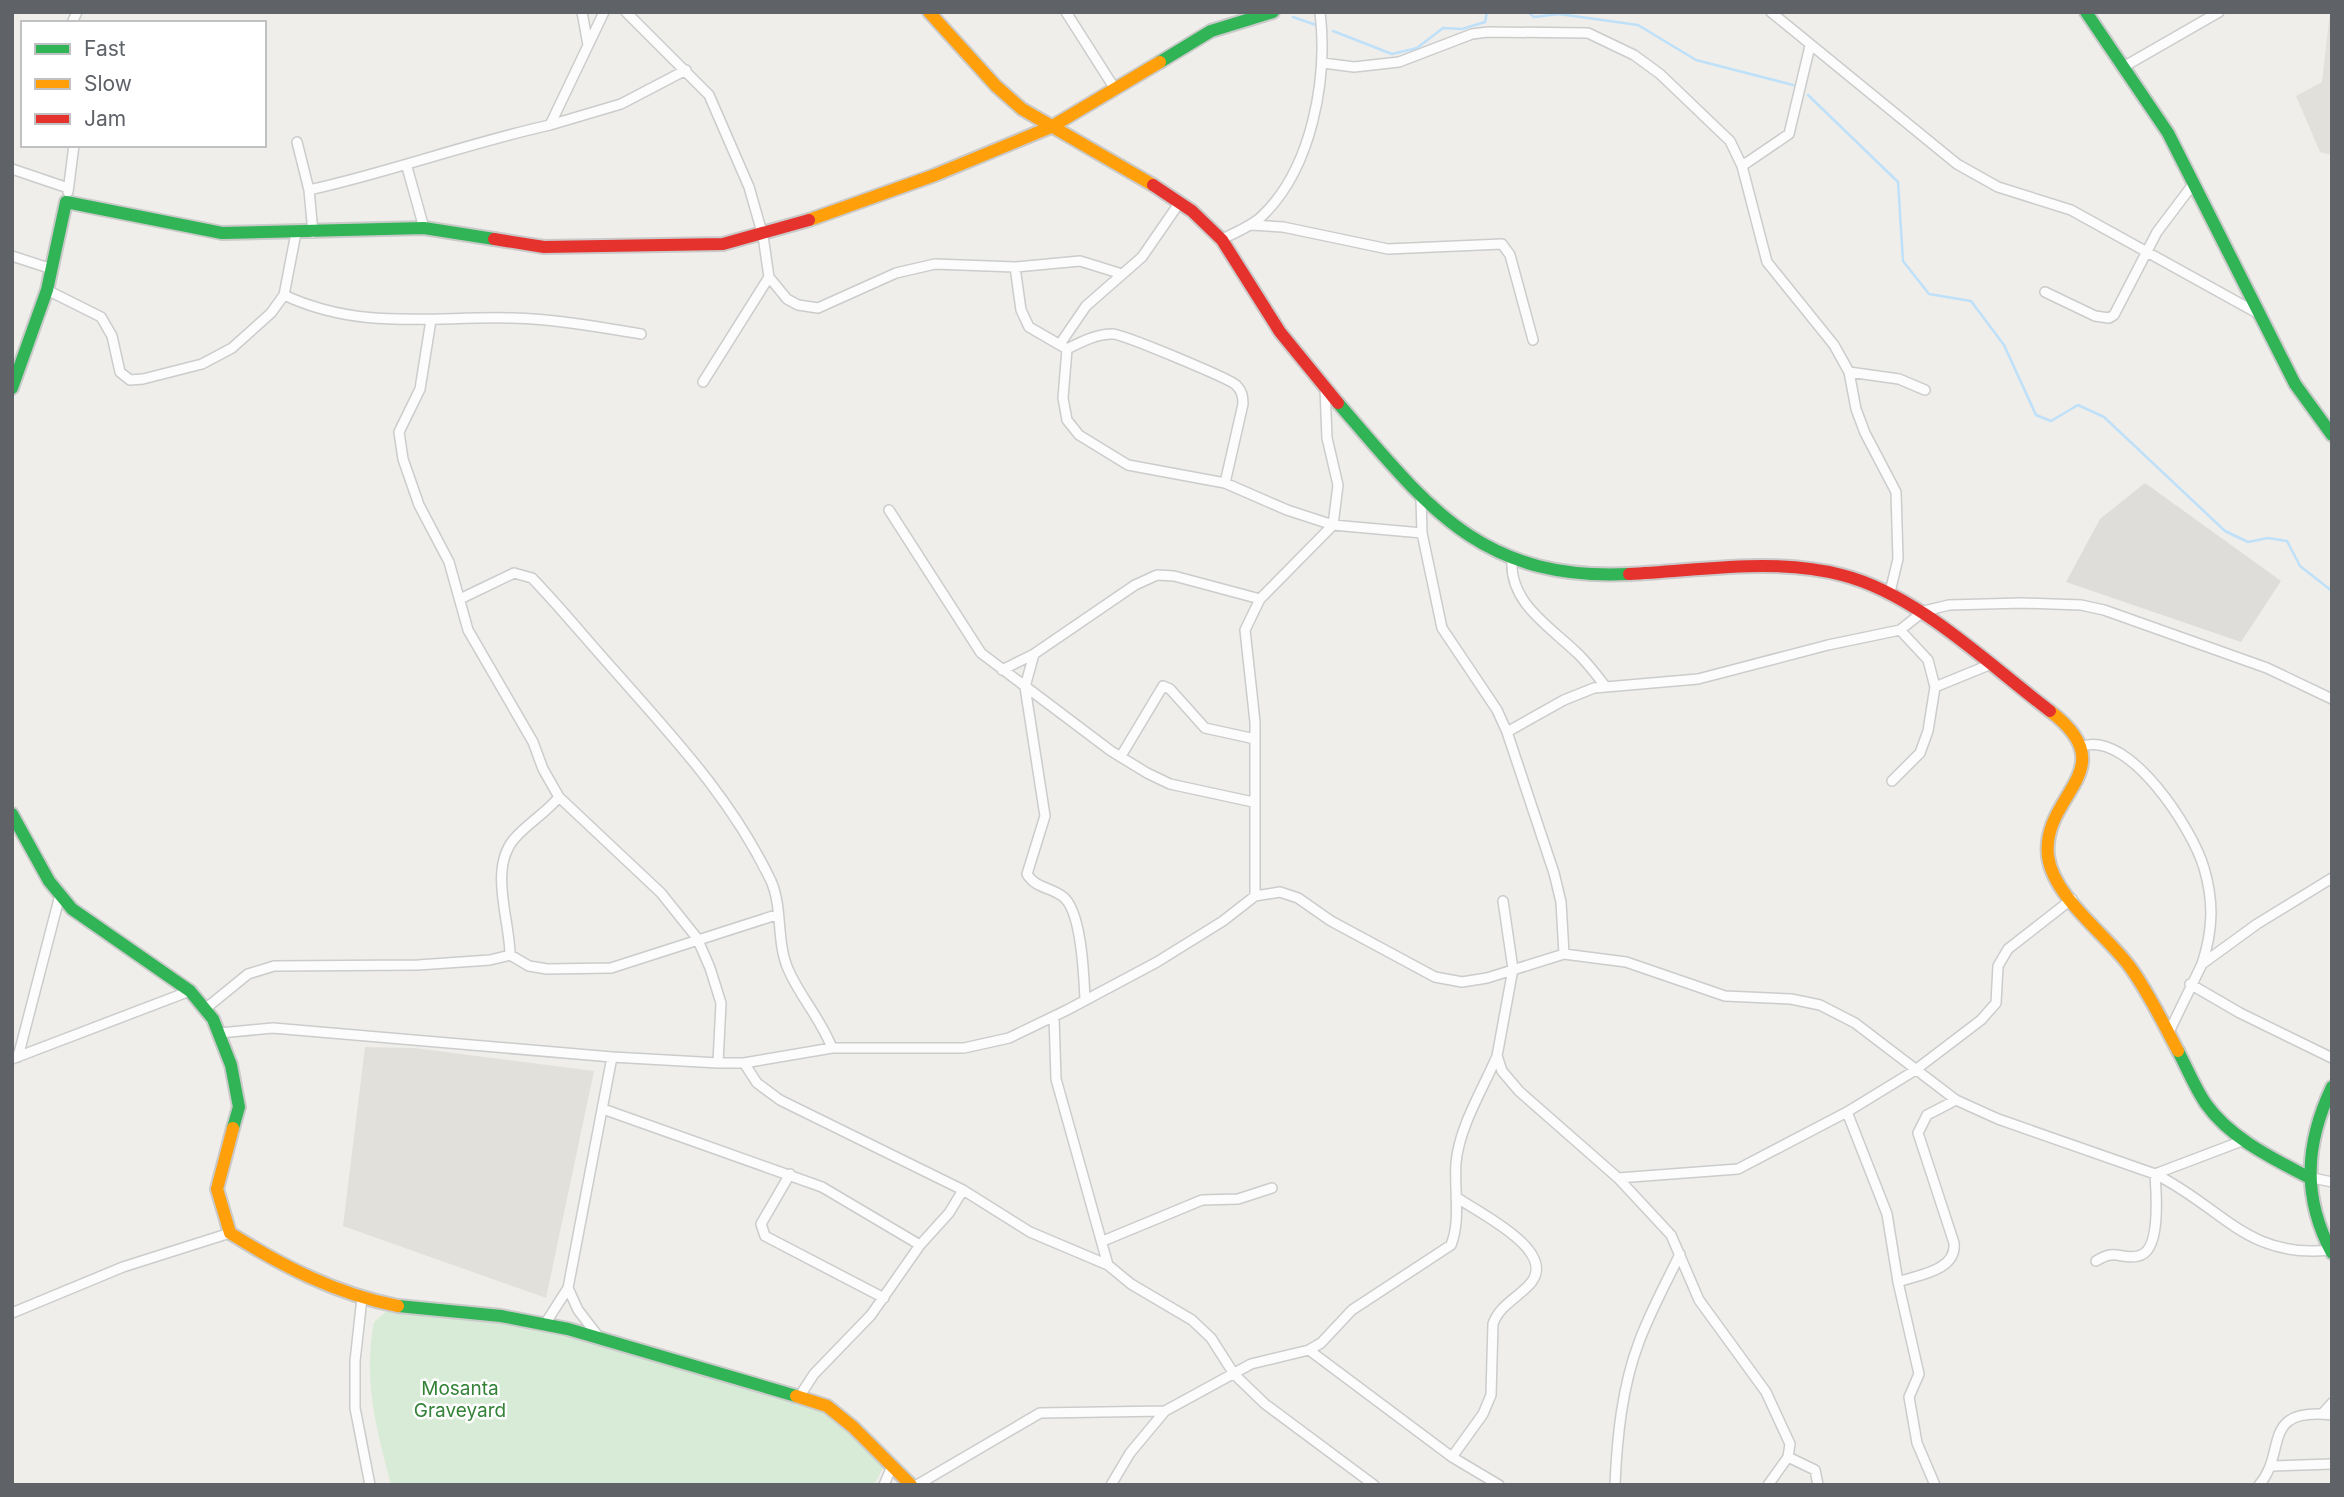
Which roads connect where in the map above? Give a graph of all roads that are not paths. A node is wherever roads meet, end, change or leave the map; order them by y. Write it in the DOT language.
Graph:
graph roads {
  1 [pos="582,12"];
  2 [pos="604,12"];
  3 [pos="626,12"];
  4 [pos="929,12"];
  5 [pos="1066,12"];
  6 [pos="1273,12"];
  7 [pos="1320,12"];
  8 [pos="1771,12"];
  9 [pos="2086,12"];
  10 [pos="2220,12"];
  11 [pos="588,45"];
  12 [pos="1810,46"];
  13 [pos="1323,63"];
  14 [pos="2125,66"];
  15 [pos="686,70"];
  16 [pos="1115,89"];
  17 [pos="550,125"];
  18 [pos="1051,127"];
  19 [pos="296,142"];
  20 [pos="74,147"];
  21 [pos="1742,166"];
  22 [pos="407,167"];
  23 [pos="12,169"];
  24 [pos="2194,183"];
  25 [pos="68,188"];
  26 [pos="309,190"];
  27 [pos="66,202"];
  28 [pos="1180,202"];
  29 [pos="1251,225"];
  30 [pos="424,228"];
  31 [pos="296,233"];
  32 [pos="313,233"];
  33 [pos="763,236"];
  34 [pos="1223,239"];
  35 [pos="2146,252"];
  36 [pos="12,257"];
  37 [pos="1015,267"];
  38 [pos="52,269"];
  39 [pos="1122,274"];
  40 [pos="769,276"];
  41 [pos="47,290"];
  42 [pos="2045,292"];
  43 [pos="284,295"];
  44 [pos="2260,314"];
  45 [pos="431,320"];
  46 [pos="641,334"];
  47 [pos="1533,341"];
  48 [pos="1063,346"];
  49 [pos="1849,372"];
  50 [pos="703,382"];
  51 [pos="12,388"];
  52 [pos="1325,388"];
  53 [pos="1924,390"];
  54 [pos="2332,435"];
  55 [pos="1225,483"];
  56 [pos="1421,498"];
  57 [pos="889,510"];
  58 [pos="1333,525"];
  59 [pos="1422,533"];
  60 [pos="1511,560"];
  61 [pos="1889,592"];
  62 [pos="461,598"];
  63 [pos="1260,599"];
  64 [pos="1924,611"];
  65 [pos="1900,630"];
  66 [pos="1034,654"];
  67 [pos="1989,665"];
  68 [pos="1002,670"];
  69 [pos="1605,686"];
  70 [pos="1025,687"];
  71 [pos="1936,687"];
  72 [pos="2332,699"];
  73 [pos="1507,733"];
  74 [pos="1255,739"];
  75 [pos="2083,746"];
  76 [pos="1121,757"];
  77 [pos="1892,781"];
  78 [pos="559,797"];
  79 [pos="1253,802"];
  80 [pos="12,814"];
  81 [pos="2332,878"];
  82 [pos="60,895"];
  83 [pos="1255,896"];
  84 [pos="2072,899"];
  85 [pos="1503,901"];
  86 [pos="776,915"];
  87 [pos="696,938"];
  88 [pos="1564,954"];
  89 [pos="510,955"];
  90 [pos="2202,964"];
  91 [pos="1513,970"];
  92 [pos="2190,984"];
  93 [pos="190,991"];
  94 [pos="1085,1000"];
  95 [pos="205,1009"];
  96 [pos="1054,1016"];
  97 [pos="2169,1032"];
  98 [pos="220,1033"];
  99 [pos="832,1048"];
  100 [pos="1497,1056"];
  101 [pos="14,1057"];
  102 [pos="612,1057"];
  103 [pos="2332,1058"];
  104 [pos="718,1063"];
  105 [pos="744,1063"];
  106 [pos="1914,1071"];
  107 [pos="2332,1087"];
  108 [pos="1956,1100"];
  109 [pos="603,1109"];
  110 [pos="1847,1111"];
  111 [pos="2242,1141"];
  112 [pos="790,1174"];
  113 [pos="2155,1174"];
  114 [pos="2308,1177"];
  115 [pos="1618,1178"];
  116 [pos="2332,1182"];
  117 [pos="1272,1188"];
  118 [pos="963,1190"];
  119 [pos="1456,1197"];
  120 [pos="230,1233"];
  121 [pos="1103,1241"];
  122 [pos="920,1245"];
  123 [pos="2331,1252"];
  124 [pos="1679,1254"];
  125 [pos="2096,1261"];
  126 [pos="1108,1265"];
  127 [pos="1898,1282"];
  128 [pos="568,1288"];
  129 [pos="362,1298"];
  130 [pos="884,1298"];
  131 [pos="12,1313"];
  132 [pos="545,1324"];
  133 [pos="600,1339"];
  134 [pos="1309,1350"];
  135 [pos="1234,1374"];
  136 [pos="799,1397"];
  137 [pos="2332,1403"];
  138 [pos="1165,1411"];
  139 [pos="2327,1414"];
  140 [pos="1452,1457"];
  141 [pos="1788,1457"];
  142 [pos="2332,1464"];
  143 [pos="892,1466"];
  144 [pos="2272,1466"];
  145 [pos="370,1485"];
  146 [pos="884,1485"];
  147 [pos="914,1485"];
  148 [pos="1111,1485"];
  149 [pos="1374,1485"];
  150 [pos="1499,1485"];
  151 [pos="1615,1485"];
  152 [pos="1768,1485"];
  153 [pos="1818,1485"];
  154 [pos="1935,1485"];
  155 [pos="2259,1485"];
  1 -- 11 [label="street"];
  2 -- 11 [label="street"];
  3 -- 15 [label="street"];
  4 -- 18 [label="street"];
  5 -- 16 [label="street"];
  6 -- 16 [label="street"];
  7 -- 13 [label="street"];
  8 -- 12 [label="street"];
  9 -- 14 [label="street"];
  10 -- 14 [label="street"];
  11 -- 17 [label="street"];
  12 -- 21 [label="street"];
  12 -- 35 [label="street"];
  13 -- 21 [label="street"];
  13 -- 29 [label="street"];
  14 -- 24 [label="street"];
  15 -- 17 [label="street"];
  15 -- 33 [label="street"];
  16 -- 18 [label="street"];
  17 -- 22 [label="street"];
  18 -- 28 [label="street"];
  18 -- 33 [label="street"];
  19 -- 26 [label="street"];
  20 -- 25 [label="street"];
  21 -- 49 [label="street"];
  22 -- 26 [label="street"];
  22 -- 30 [label="street"];
  23 -- 25 [label="street"];
  24 -- 35 [label="street"];
  24 -- 44 [label="street"];
  25 -- 27 [label="street"];
  26 -- 32 [label="street"];
  27 -- 31 [label="street"];
  27 -- 38 [label="street"];
  28 -- 34 [label="street"];
  28 -- 39 [label="street"];
  29 -- 34 [label="street"];
  29 -- 47 [label="street"];
  30 -- 32 [label="street"];
  30 -- 33 [label="street"];
  31 -- 32 [label="street"];
  31 -- 43 [label="street"];
  33 -- 40 [label="street"];
  34 -- 52 [label="street"];
  35 -- 42 [label="street"];
  35 -- 44 [label="street"];
  36 -- 38 [label="street"];
  37 -- 39 [label="street"];
  37 -- 40 [label="street"];
  37 -- 48 [label="street"];
  38 -- 41 [label="street"];
  39 -- 48 [label="street"];
  40 -- 50 [label="street"];
  41 -- 43 [label="street"];
  41 -- 51 [label="street"];
  43 -- 45 [label="street"];
  44 -- 54 [label="street"];
  45 -- 46 [label="street"];
  45 -- 62 [label="street"];
  48 -- 55 [label="street"];
  48 -- 55 [label="street"];
  49 -- 53 [label="street"];
  49 -- 61 [label="street"];
  52 -- 56 [label="street"];
  52 -- 58 [label="street"];
  55 -- 58 [label="street"];
  56 -- 59 [label="street"];
  56 -- 60 [label="street"];
  57 -- 68 [label="street"];
  58 -- 59 [label="street"];
  58 -- 63 [label="street"];
  59 -- 73 [label="street"];
  60 -- 61 [label="street"];
  60 -- 69 [label="street"];
  61 -- 64 [label="street"];
  62 -- 78 [label="street"];
  62 -- 86 [label="street"];
  63 -- 66 [label="street"];
  63 -- 74 [label="street"];
  64 -- 65 [label="street"];
  64 -- 67 [label="street"];
  64 -- 72 [label="street"];
  65 -- 69 [label="street"];
  65 -- 71 [label="street"];
  66 -- 68 [label="street"];
  66 -- 70 [label="street"];
  67 -- 71 [label="street"];
  67 -- 75 [label="street"];
  68 -- 70 [label="street"];
  69 -- 73 [label="street"];
  70 -- 76 [label="street"];
  70 -- 94 [label="street"];
  71 -- 77 [label="street"];
  73 -- 88 [label="street"];
  74 -- 76 [label="street"];
  74 -- 79 [label="street"];
  75 -- 84 [label="street"];
  75 -- 90 [label="street"];
  76 -- 79 [label="street"];
  78 -- 87 [label="street"];
  78 -- 89 [label="street"];
  79 -- 83 [label="street"];
  80 -- 82 [label="street"];
  81 -- 90 [label="street"];
  82 -- 93 [label="street"];
  82 -- 101 [label="street"];
  83 -- 91 [label="street"];
  83 -- 94 [label="street"];
  84 -- 97 [label="street"];
  84 -- 106 [label="street"];
  85 -- 91 [label="street"];
  86 -- 87 [label="street"];
  86 -- 99 [label="street"];
  87 -- 89 [label="street"];
  87 -- 104 [label="street"];
  88 -- 91 [label="street"];
  88 -- 106 [label="street"];
  89 -- 95 [label="street"];
  90 -- 92 [label="street"];
  91 -- 100 [label="street"];
  92 -- 97 [label="street"];
  92 -- 103 [label="street"];
  93 -- 95 [label="street"];
  93 -- 101 [label="street"];
  94 -- 96 [label="street"];
  95 -- 98 [label="street"];
  96 -- 99 [label="street"];
  96 -- 121 [label="street"];
  97 -- 111 [label="street"];
  98 -- 102 [label="street"];
  98 -- 120 [label="street"];
  99 -- 105 [label="street"];
  100 -- 115 [label="street"];
  100 -- 119 [label="street"];
  102 -- 104 [label="street"];
  102 -- 109 [label="street"];
  104 -- 105 [label="street"];
  105 -- 118 [label="street"];
  106 -- 108 [label="street"];
  106 -- 110 [label="street"];
  107 -- 114 [label="street"];
  108 -- 113 [label="street"];
  108 -- 127 [label="street"];
  109 -- 112 [label="street"];
  109 -- 128 [label="street"];
  110 -- 115 [label="street"];
  110 -- 127 [label="street"];
  111 -- 113 [label="street"];
  111 -- 114 [label="street"];
  112 -- 122 [label="street"];
  112 -- 130 [label="street"];
  113 -- 123 [label="street"];
  113 -- 125 [label="street"];
  114 -- 116 [label="street"];
  114 -- 123 [label="street"];
  115 -- 124 [label="street"];
  117 -- 121 [label="street"];
  118 -- 122 [label="street"];
  118 -- 126 [label="street"];
  119 -- 134 [label="street"];
  119 -- 140 [label="street"];
  120 -- 129 [label="street"];
  120 -- 131 [label="street"];
  121 -- 126 [label="street"];
  122 -- 130 [label="street"];
  124 -- 141 [label="street"];
  124 -- 151 [label="street"];
  126 -- 135 [label="street"];
  127 -- 154 [label="street"];
  128 -- 132 [label="street"];
  128 -- 133 [label="street"];
  129 -- 132 [label="street"];
  129 -- 145 [label="street"];
  130 -- 136 [label="street"];
  132 -- 133 [label="street"];
  133 -- 136 [label="street"];
  134 -- 135 [label="street"];
  134 -- 140 [label="street"];
  135 -- 138 [label="street"];
  135 -- 149 [label="street"];
  136 -- 143 [label="street"];
  137 -- 139 [label="street"];
  138 -- 147 [label="street"];
  138 -- 148 [label="street"];
  139 -- 144 [label="street"];
  140 -- 150 [label="street"];
  141 -- 152 [label="street"];
  141 -- 153 [label="street"];
  142 -- 144 [label="street"];
  143 -- 146 [label="street"];
  143 -- 147 [label="street"];
  144 -- 155 [label="street"];
}
